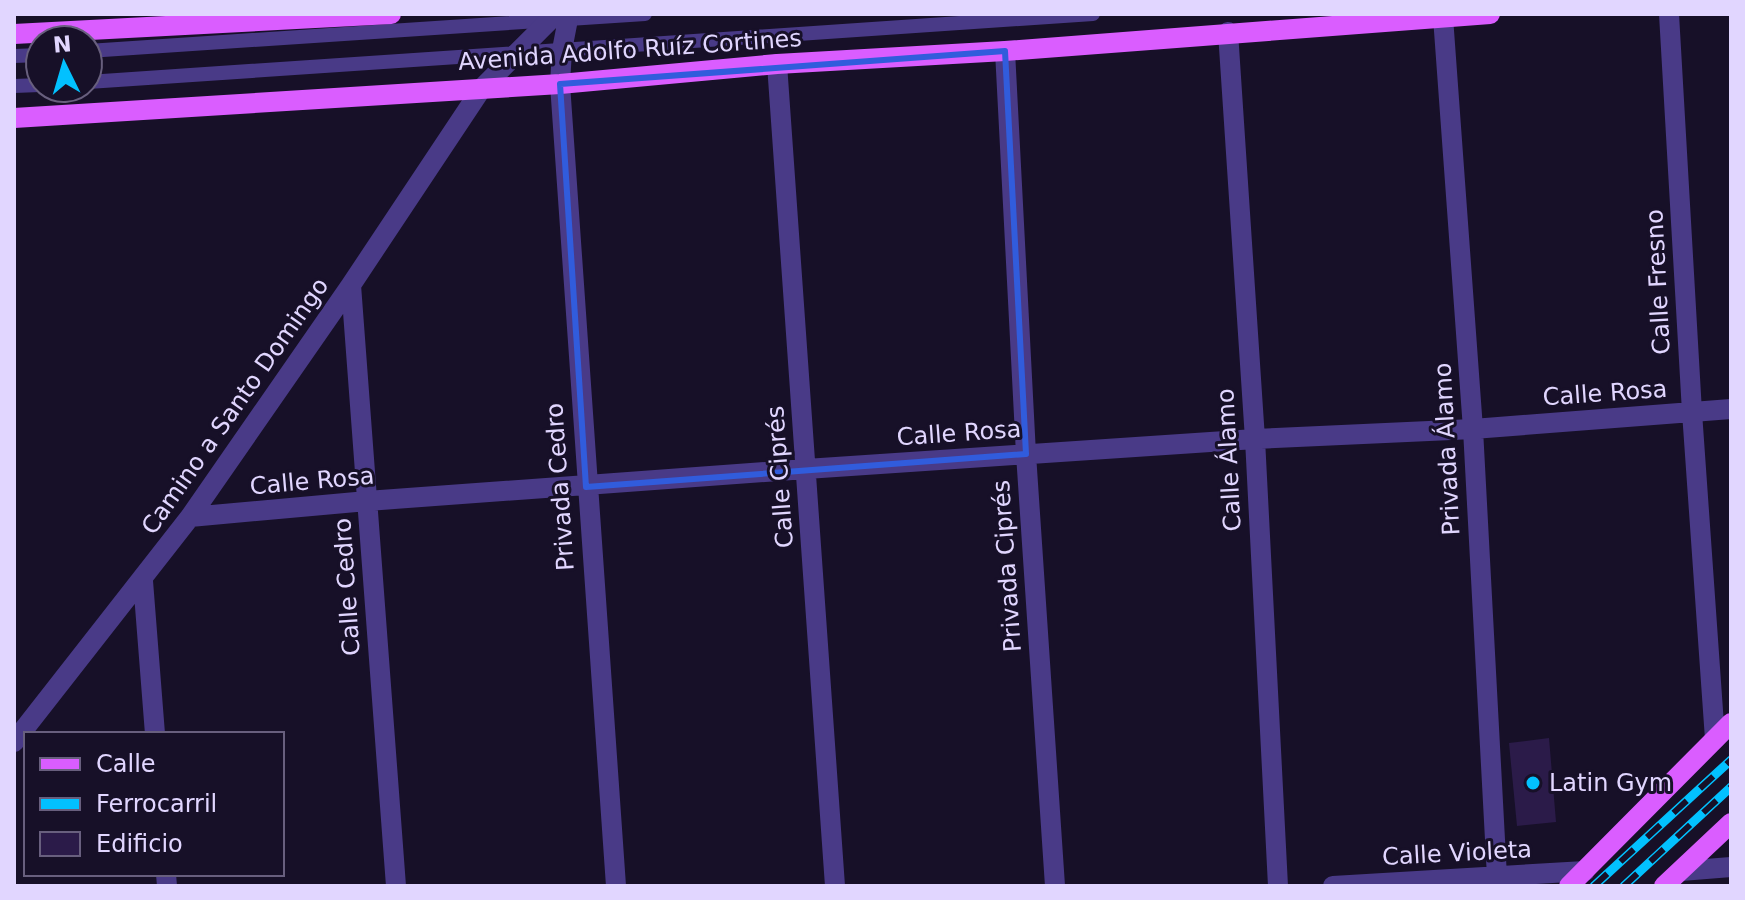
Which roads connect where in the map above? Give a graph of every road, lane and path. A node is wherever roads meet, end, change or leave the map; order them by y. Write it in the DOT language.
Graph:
graph roads {
  1 [pos="391,14"];
  2 [pos="645,14"];
  3 [pos="1093,14"];
  4 [pos="1490,14"];
  5 [pos="1669,14"];
  6 [pos="340,16"];
  7 [pos="560,17"];
  8 [pos="1443,17"];
  9 [pos="1228,32"];
  10 [pos="14,34"];
  11 [pos="104,50"];
  12 [pos="562,50"];
  13 [pos="1005,51"];
  14 [pos="514,53"];
  15 [pos="777,64"];
  16 [pos="104,81"];
  17 [pos="560,84"];
  18 [pos="482,88"];
  19 [pos="14,118"];
  20 [pos="351,285"];
  21 [pos="1731,409"];
  22 [pos="1692,412"];
  23 [pos="1473,429"];
  24 [pos="1255,439"];
  25 [pos="1026,454"];
  26 [pos="806,469"];
  27 [pos="586,487"];
  28 [pos="367,501"];
  29 [pos="190,517"];
  30 [pos="143,581"];
  31 [pos="1726,727"];
  32 [pos="155,732"];
  33 [pos="14,742"];
  34 [pos="1731,823"];
  35 [pos="1585,871"];
  36 [pos="1681,871"];
  37 [pos="1723,874"];
  38 [pos="1497,877"];
  39 [pos="396,886"];
  40 [pos="616,886"];
  41 [pos="835,886"];
  42 [pos="1055,886"];
  43 [pos="1278,886"];
  44 [pos="1333,886"];
  45 [pos="1569,886"];
  46 [pos="1664,886"];
  1 -- 6 [label="main road"];
  2 -- 7 [label="lane"];
  3 -- 12 [label="lane"];
  4 -- 8 [label="main road, Avenida Adolfo Ruíz Cortines"];
  5 -- 22 [label="street, Calle Fresno"];
  6 -- 10 [label="main road"];
  7 -- 11 [label="lane"];
  7 -- 12 [label="street, Privada Cedro"];
  7 -- 14 [label="street, Camino a Santo Domingo"];
  8 -- 9 [label="main road, Avenida Adolfo Ruíz Cortines"];
  8 -- 23 [label="street, Privada Álamo"];
  9 -- 13 [label="main road, Avenida Adolfo Ruíz Cortines"];
  9 -- 24 [label="street, Calle Álamo"];
  12 -- 14 [label="lane"];
  12 -- 17 [label="street, Privada Cedro"];
  13 -- 15 [label="main road, Avenida Adolfo Ruíz Cortines"];
  13 -- 25 [label="street, Privada Ciprés"];
  14 -- 16 [label="lane"];
  14 -- 18 [label="street, Camino a Santo Domingo"];
  15 -- 17 [label="main road, Avenida Adolfo Ruíz Cortines"];
  15 -- 26 [label="street, Calle Ciprés"];
  17 -- 18 [label="main road, Avenida Adolfo Ruíz Cortines"];
  17 -- 27 [label="street, Privada Cedro"];
  18 -- 19 [label="main road, Avenida Adolfo Ruíz Cortines"];
  18 -- 20 [label="street, Camino a Santo Domingo"];
  20 -- 28 [label="street, Calle Cedro"];
  20 -- 29 [label="street, Camino a Santo Domingo"];
  21 -- 22 [label="street, Calle Rosa"];
  22 -- 23 [label="street, Calle Rosa"];
  22 -- 31 [label="street, Calle Fresno"];
  23 -- 24 [label="street, Calle Rosa"];
  23 -- 38 [label="street, Privada Álamo"];
  24 -- 25 [label="street, Calle Rosa"];
  24 -- 43 [label="street, Calle Álamo"];
  25 -- 26 [label="street, Calle Rosa"];
  25 -- 42 [label="street, Privada Ciprés"];
  26 -- 27 [label="street, Calle Rosa"];
  26 -- 41 [label="street, Calle Ciprés"];
  27 -- 28 [label="street, Calle Rosa"];
  27 -- 40 [label="street, Privada Cedro"];
  28 -- 29 [label="street, Calle Rosa"];
  28 -- 39 [label="street, Calle Cedro"];
  29 -- 30 [label="street, Camino a Santo Domingo"];
  30 -- 32 [label="street"];
  30 -- 33 [label="street, Camino a Santo Domingo"];
  31 -- 35 [label="main road"];
  34 -- 36 [label="main road"];
  35 -- 38 [label="street, Calle Violeta"];
  35 -- 45 [label="main road"];
  36 -- 37 [label="street"];
  36 -- 46 [label="main road"];
  38 -- 44 [label="street, Calle Violeta"];
}
